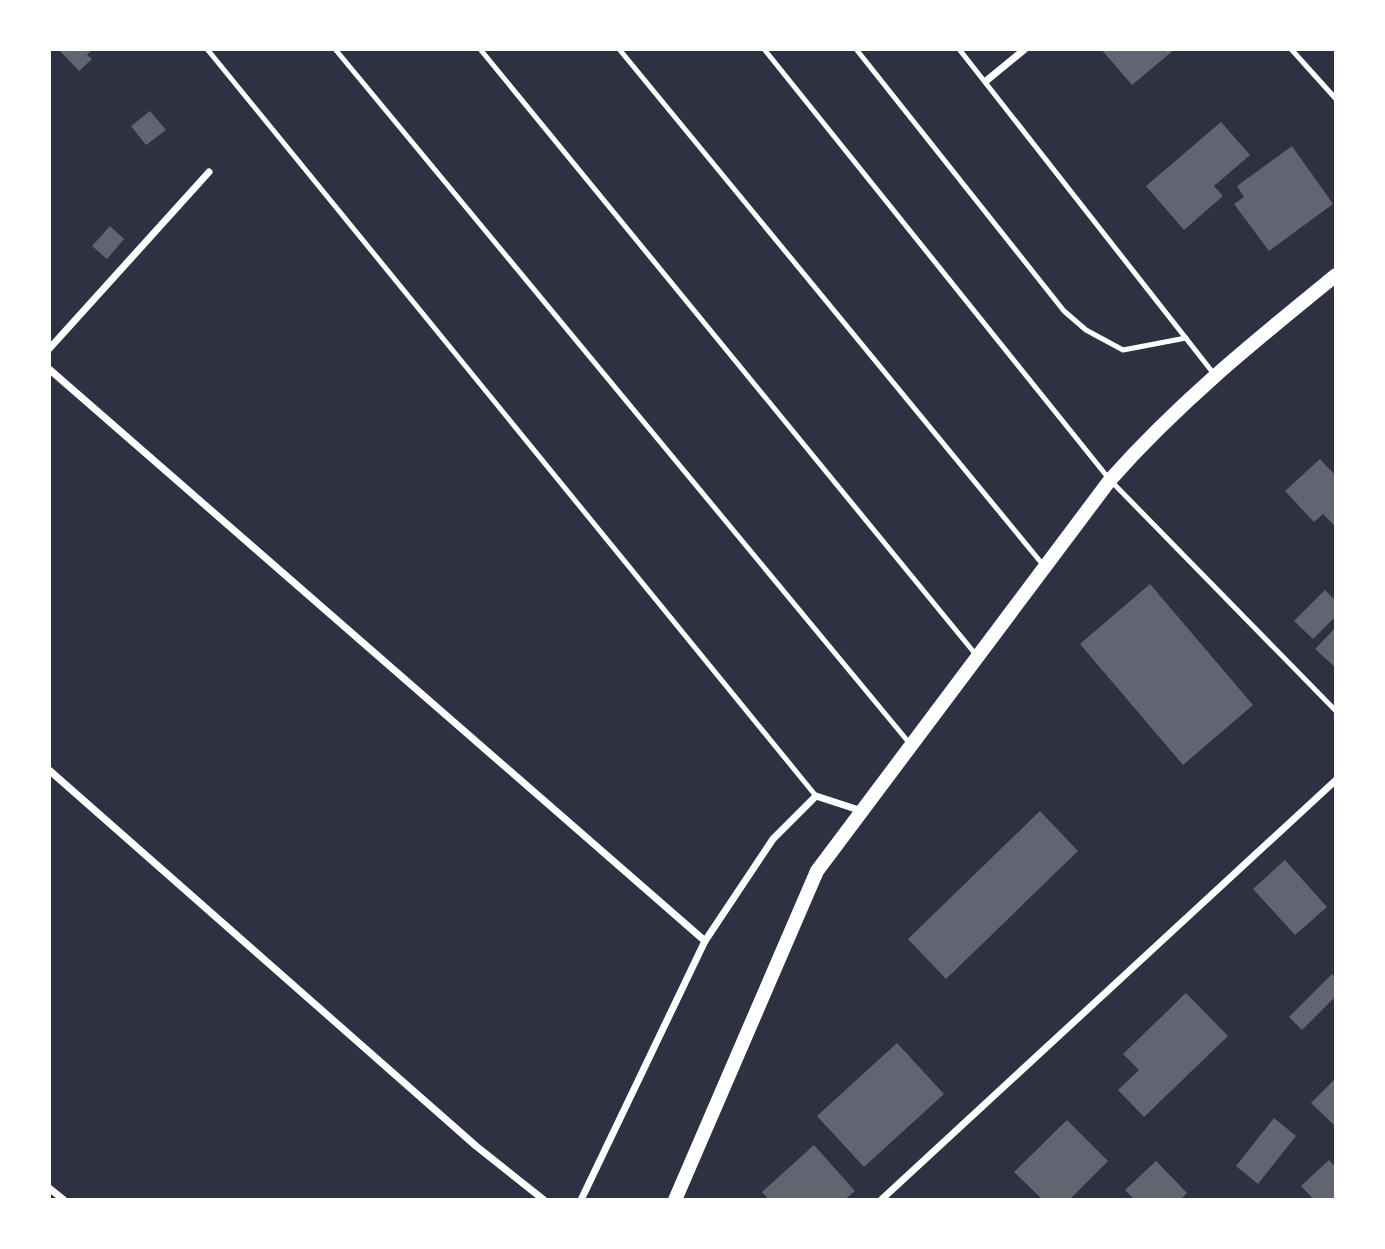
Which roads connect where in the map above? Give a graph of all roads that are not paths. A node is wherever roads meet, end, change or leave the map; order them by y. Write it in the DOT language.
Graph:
graph roads {
  1 [pos="206,49"];
  2 [pos="335,49"];
  3 [pos="480,49"];
  4 [pos="619,49"];
  5 [pos="764,49"];
  6 [pos="856,49"];
  7 [pos="959,49"];
  8 [pos="1026,49"];
  9 [pos="1291,49"];
  10 [pos="986,81"];
  11 [pos="1336,99"];
  12 [pos="209,172"];
  13 [pos="1336,275"];
  14 [pos="1186,338"];
  15 [pos="49,349"];
  16 [pos="49,369"];
  17 [pos="1214,374"];
  18 [pos="1110,480"];
  19 [pos="1045,566"];
  20 [pos="978,656"];
  21 [pos="1336,711"];
  22 [pos="911,745"];
  23 [pos="49,770"];
  24 [pos="1336,780"];
  25 [pos="816,796"];
  26 [pos="862,811"];
  27 [pos="705,941"];
  28 [pos="49,1188"];
  29 [pos="64,1200"];
  30 [pos="544,1200"];
  31 [pos="581,1200"];
  32 [pos="675,1200"];
  33 [pos="881,1200"];
  1 -- 25 [label="lane"];
  2 -- 22 [label="lane"];
  3 -- 20 [label="lane"];
  4 -- 19 [label="lane"];
  5 -- 18 [label="lane"];
  6 -- 14 [label="lane"];
  7 -- 10 [label="lane"];
  8 -- 10 [label="street"];
  9 -- 11 [label="lane"];
  10 -- 14 [label="lane"];
  12 -- 15 [label="street"];
  13 -- 17 [label="main road"];
  14 -- 17 [label="lane"];
  16 -- 27 [label="street"];
  17 -- 18 [label="main road"];
  18 -- 19 [label="main road"];
  18 -- 21 [label="lane"];
  19 -- 20 [label="main road"];
  20 -- 22 [label="main road"];
  22 -- 26 [label="main road"];
  23 -- 30 [label="street"];
  24 -- 33 [label="street"];
  25 -- 26 [label="street"];
  25 -- 27 [label="street"];
  26 -- 32 [label="main road"];
  27 -- 31 [label="street"];
  28 -- 29 [label="street"];
}
